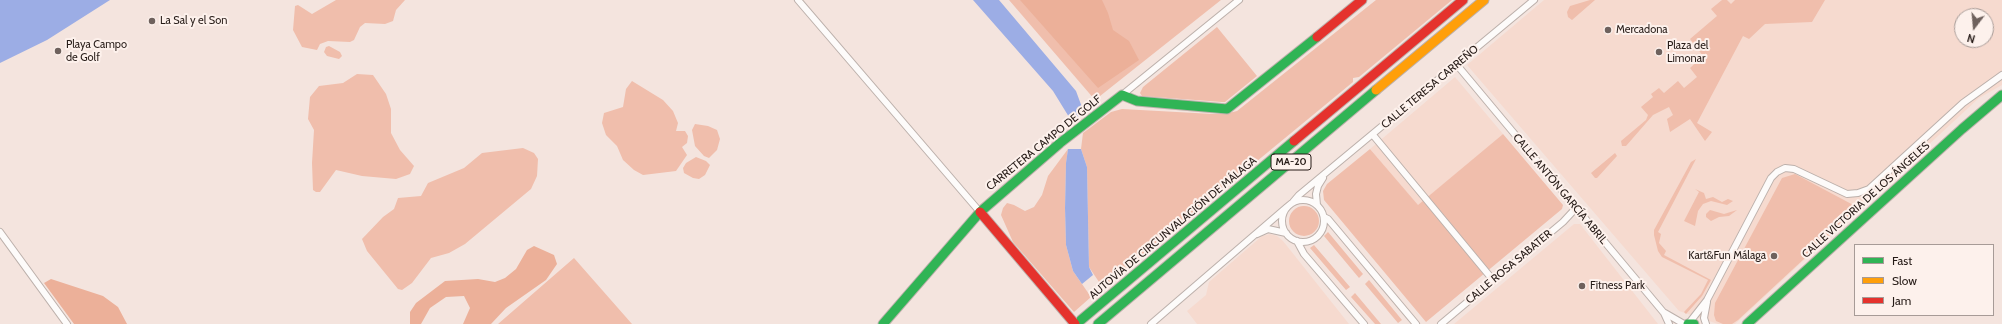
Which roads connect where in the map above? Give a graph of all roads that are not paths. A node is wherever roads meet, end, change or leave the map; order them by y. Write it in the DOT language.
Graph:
graph roads {
  1 [pos="798,0"];
  2 [pos="1239,0"];
  3 [pos="1362,0"];
  4 [pos="1463,0"];
  5 [pos="1484,0"];
  6 [pos="1534,0"];
  7 [pos="1457,65"];
  8 [pos="2002,75"];
  9 [pos="1122,95"];
  10 [pos="2002,95"];
  11 [pos="1373,135"];
  12 [pos="1325,174"];
  13 [pos="1293,202"];
  14 [pos="1317,205"];
  15 [pos="1287,207"];
  16 [pos="1576,208"];
  17 [pos="980,212"];
  18 [pos="1324,217"];
  19 [pos="0,232"];
  20 [pos="1286,233"];
  21 [pos="1255,235"];
  22 [pos="1297,241"];
  23 [pos="1493,280"];
  24 [pos="1707,300"];
  25 [pos="1664,313"];
  26 [pos="1078,322"];
  27 [pos="67,324"];
  28 [pos="883,324"];
  29 [pos="1098,324"];
  30 [pos="1151,324"];
  31 [pos="1364,324"];
  32 [pos="1416,324"];
  33 [pos="1441,324"];
  34 [pos="1669,324"];
  35 [pos="1684,324"];
  36 [pos="1689,324"];
  37 [pos="1694,324"];
  38 [pos="1706,324"];
  39 [pos="1747,324"];
  1 -- 17 [label="street"];
  2 -- 9 [label="street, CARRETERA CAMPO DE GOLF"];
  3 -- 9 [label="main road"];
  4 -- 26 [label="main road, AUTOVÍA DE CIRCUNVALACIÓN DE MÁLAGA / MA-20"];
  5 -- 29 [label="main road, MA-20"];
  6 -- 7 [label="street, CALLE TERESA CARREÑO"];
  7 -- 11 [label="street, CALLE TERESA CARREÑO"];
  7 -- 16 [label="street, CALLE ANTÓN GARCÍA ABRIL"];
  8 -- 24 [label="street"];
  9 -- 17 [label="main road, CARRETERA CAMPO DE GOLF"];
  10 -- 39 [label="main road, CALLE VICTORIA DE LOS ÁNGELES"];
  11 -- 12 [label="street, CALLE TERESA CARREÑO"];
  11 -- 23 [label="street"];
  12 -- 13 [label="street, CALLE TERESA CARREÑO"];
  12 -- 14 [label="street, CALLE TERESA CARREÑO"];
  13 -- 14 [label="street"];
  13 -- 15 [label="street"];
  14 -- 18 [label="street"];
  15 -- 20 [label="street"];
  15 -- 21 [label="street"];
  16 -- 23 [label="street, CALLE ROSA SABATER"];
  16 -- 25 [label="street, CALLE ANTÓN GARCÍA ABRIL"];
  17 -- 26 [label="main road"];
  17 -- 28 [label="main road, CARRETERA CAMPO DE GOLF"];
  18 -- 22 [label="street"];
  18 -- 32 [label="street"];
  19 -- 27 [label="street"];
  20 -- 21 [label="street"];
  20 -- 22 [label="street"];
  21 -- 30 [label="street"];
  22 -- 31 [label="street"];
  23 -- 33 [label="street, CALLE ROSA SABATER"];
  24 -- 36 [label="street"];
  24 -- 38 [label="street"];
  25 -- 34 [label="street, CALLE ANTÓN GARCÍA ABRIL"];
  25 -- 35 [label="street, CALLE ANTÓN GARCÍA ABRIL"];
  36 -- 37 [label="main road"];
}
